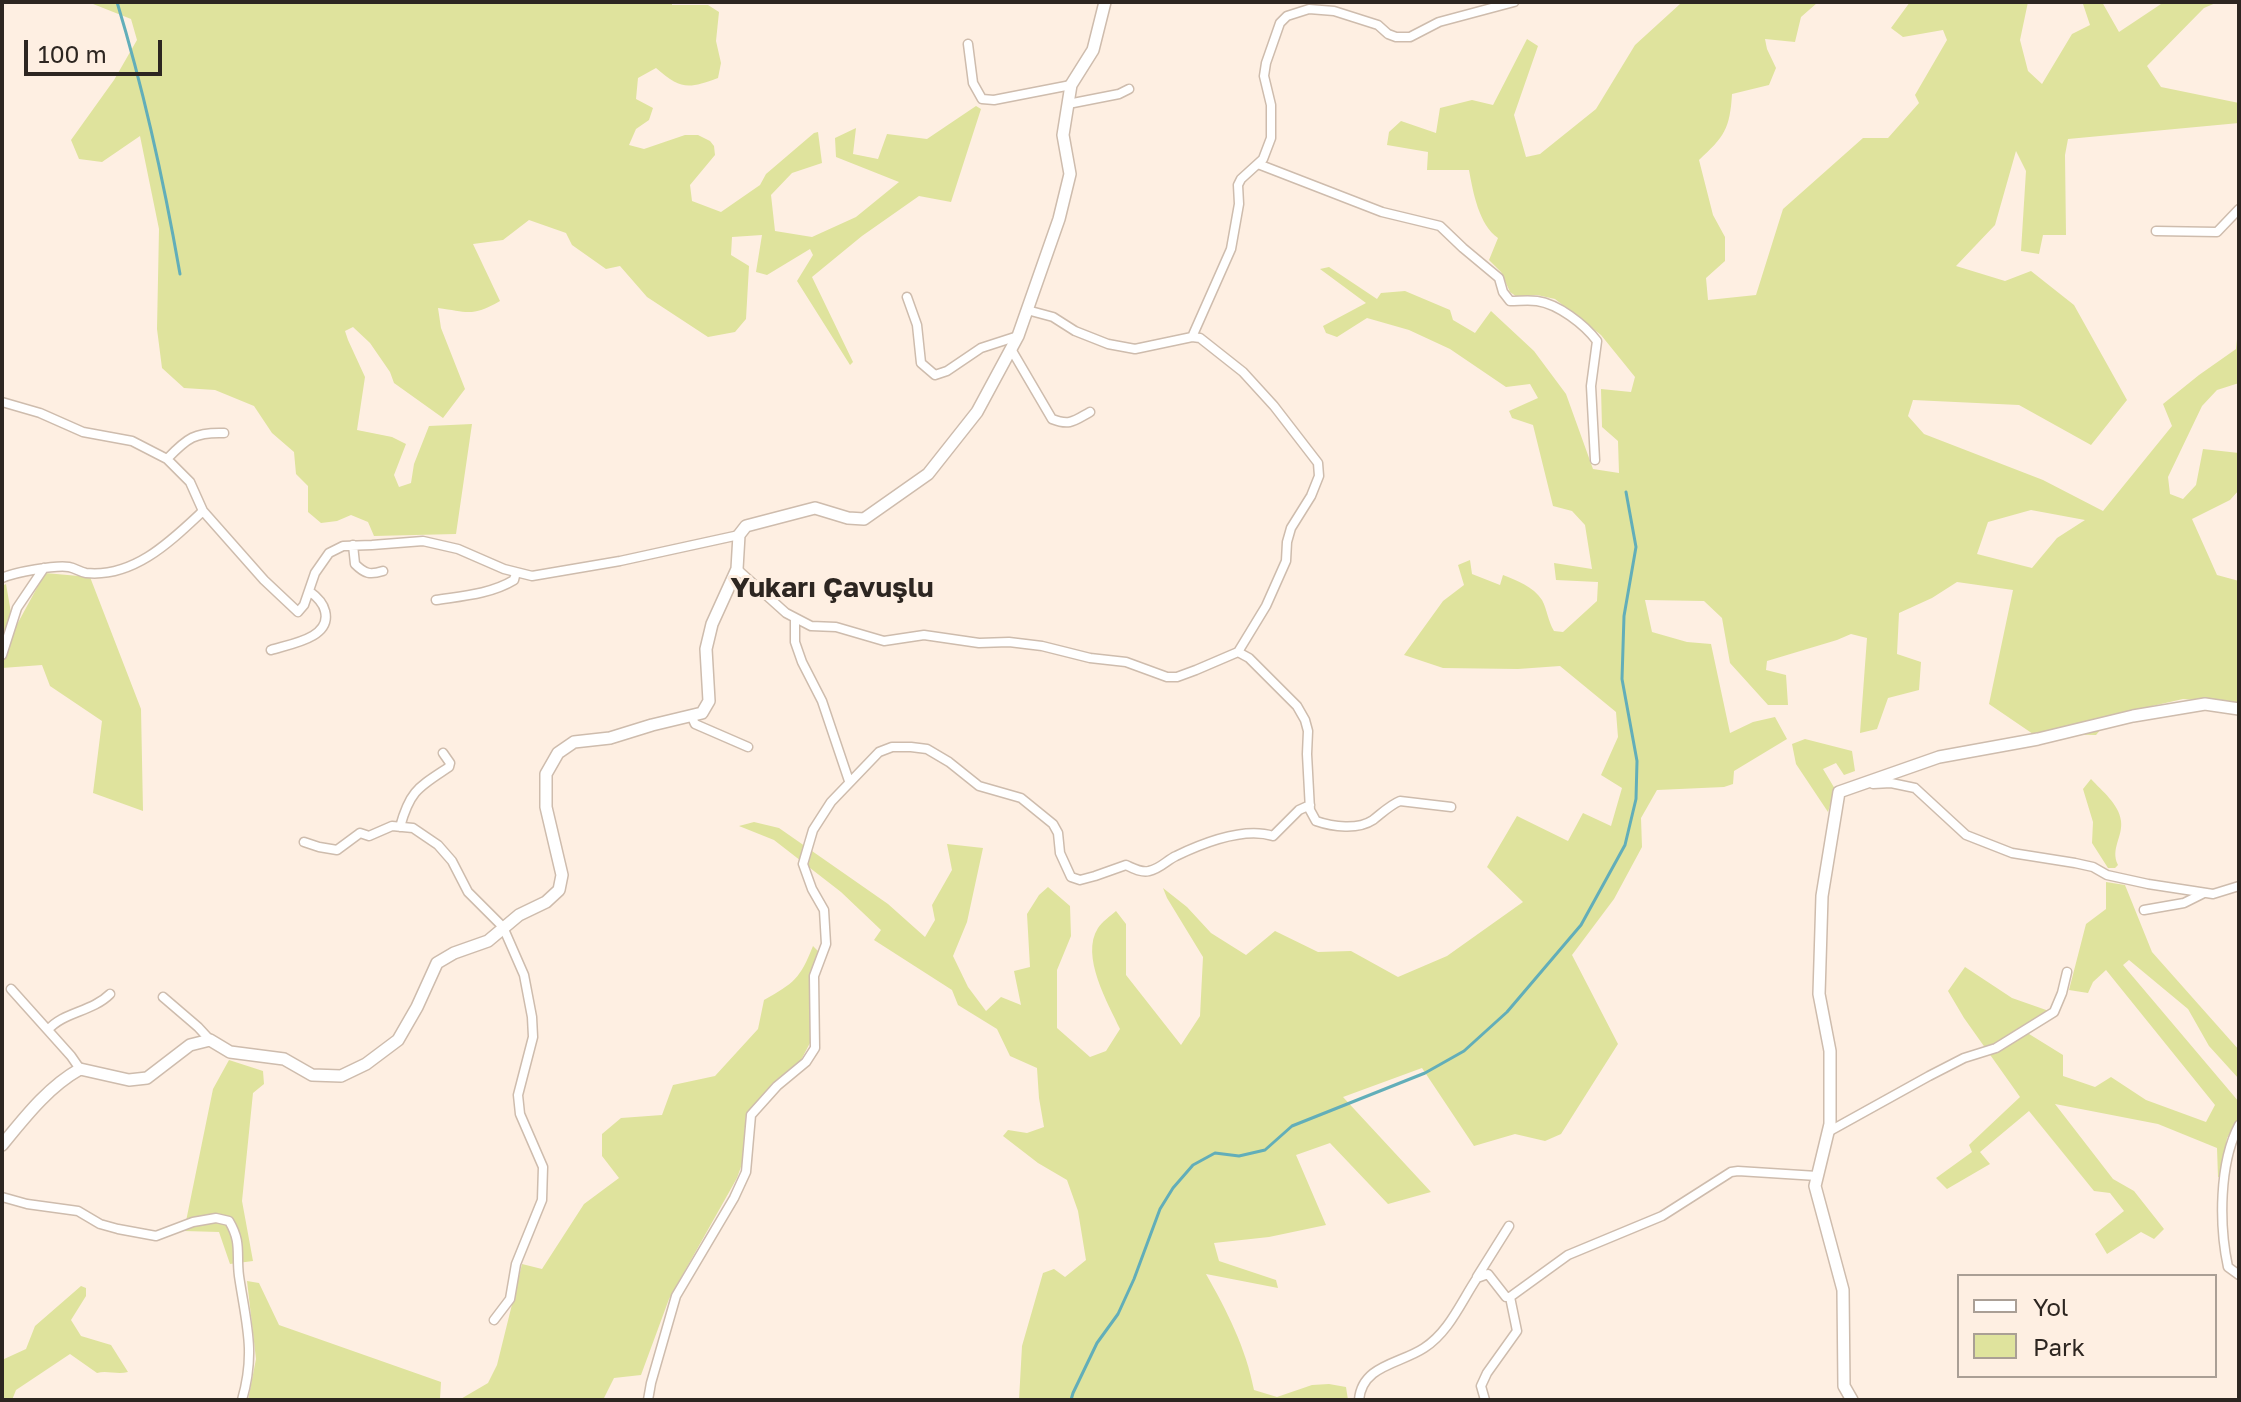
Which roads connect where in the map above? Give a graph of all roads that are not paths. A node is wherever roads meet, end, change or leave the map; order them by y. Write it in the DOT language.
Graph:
graph roads {
  1 [pos="1105,2"];
  2 [pos="1514,2"];
  3 [pos="968,44"];
  4 [pos="1071,85"];
  5 [pos="1129,89"];
  6 [pos="1068,104"];
  7 [pos="1258,164"];
  8 [pos="2239,209"];
  9 [pos="2156,231"];
  10 [pos="907,297"];
  11 [pos="1027,310"];
  12 [pos="1018,336"];
  13 [pos="1192,337"];
  14 [pos="1011,349"];
  15 [pos="2,402"];
  16 [pos="1090,412"];
  17 [pos="224,433"];
  18 [pos="167,459"];
  19 [pos="1595,460"];
  20 [pos="203,511"];
  21 [pos="739,535"];
  22 [pos="353,545"];
  23 [pos="44,568"];
  24 [pos="737,569"];
  25 [pos="383,571"];
  26 [pos="516,572"];
  27 [pos="2,578"];
  28 [pos="309,591"];
  29 [pos="436,600"];
  30 [pos="795,618"];
  31 [pos="271,650"];
  32 [pos="1238,652"];
  33 [pos="2,655"];
  34 [pos="2239,709"];
  35 [pos="691,715"];
  36 [pos="748,747"];
  37 [pos="443,753"];
  38 [pos="849,781"];
  39 [pos="1861,784"];
  40 [pos="1310,805"];
  41 [pos="1451,807"];
  42 [pos="400,827"];
  43 [pos="304,842"];
  44 [pos="2239,886"];
  45 [pos="2205,892"];
  46 [pos="2144,910"];
  47 [pos="503,927"];
  48 [pos="2067,972"];
  49 [pos="11,989"];
  50 [pos="110,994"];
  51 [pos="163,997"];
  52 [pos="48,1030"];
  53 [pos="210,1040"];
  54 [pos="80,1069"];
  55 [pos="2239,1125"];
  56 [pos="1828,1132"];
  57 [pos="2,1145"];
  58 [pos="1817,1176"];
  59 [pos="2,1197"];
  60 [pos="1509,1226"];
  61 [pos="2239,1275"];
  62 [pos="1477,1278"];
  63 [pos="1510,1297"];
  64 [pos="494,1320"];
  65 [pos="242,1400"];
  66 [pos="648,1400"];
  67 [pos="1359,1400"];
  68 [pos="1485,1400"];
  69 [pos="1852,1400"];
  1 -- 4 [label="street"];
  2 -- 7 [label="street"];
  3 -- 4 [label="street"];
  4 -- 6 [label="street"];
  5 -- 6 [label="street"];
  6 -- 11 [label="street"];
  7 -- 13 [label="street"];
  7 -- 19 [label="street"];
  8 -- 9 [label="street"];
  10 -- 12 [label="street"];
  11 -- 12 [label="street"];
  11 -- 13 [label="street"];
  12 -- 14 [label="street"];
  13 -- 32 [label="street"];
  14 -- 16 [label="street"];
  14 -- 21 [label="street"];
  15 -- 18 [label="street"];
  17 -- 18 [label="street"];
  18 -- 20 [label="street"];
  20 -- 23 [label="street"];
  20 -- 28 [label="street"];
  21 -- 24 [label="street"];
  21 -- 26 [label="street"];
  22 -- 25 [label="street"];
  22 -- 26 [label="street"];
  22 -- 28 [label="street"];
  23 -- 27 [label="street"];
  23 -- 33 [label="street"];
  24 -- 30 [label="street"];
  24 -- 35 [label="street"];
  26 -- 29 [label="street"];
  28 -- 31 [label="street"];
  30 -- 32 [label="street"];
  30 -- 38 [label="street"];
  32 -- 40 [label="street"];
  34 -- 39 [label="street"];
  35 -- 36 [label="street"];
  35 -- 47 [label="street"];
  37 -- 42 [label="street"];
  38 -- 40 [label="street"];
  38 -- 66 [label="street"];
  39 -- 45 [label="street"];
  39 -- 56 [label="street"];
  40 -- 41 [label="street"];
  42 -- 43 [label="street"];
  42 -- 47 [label="street"];
  44 -- 45 [label="street"];
  45 -- 46 [label="street"];
  47 -- 53 [label="street"];
  47 -- 64 [label="street"];
  48 -- 56 [label="street"];
  49 -- 52 [label="street"];
  50 -- 52 [label="street"];
  51 -- 53 [label="street"];
  52 -- 54 [label="street"];
  53 -- 54 [label="street"];
  54 -- 57 [label="street"];
  55 -- 61 [label="street"];
  56 -- 58 [label="street"];
  58 -- 63 [label="street"];
  58 -- 69 [label="street"];
  59 -- 65 [label="street"];
  60 -- 62 [label="street"];
  62 -- 63 [label="street"];
  62 -- 67 [label="street"];
  63 -- 68 [label="street"];
}
